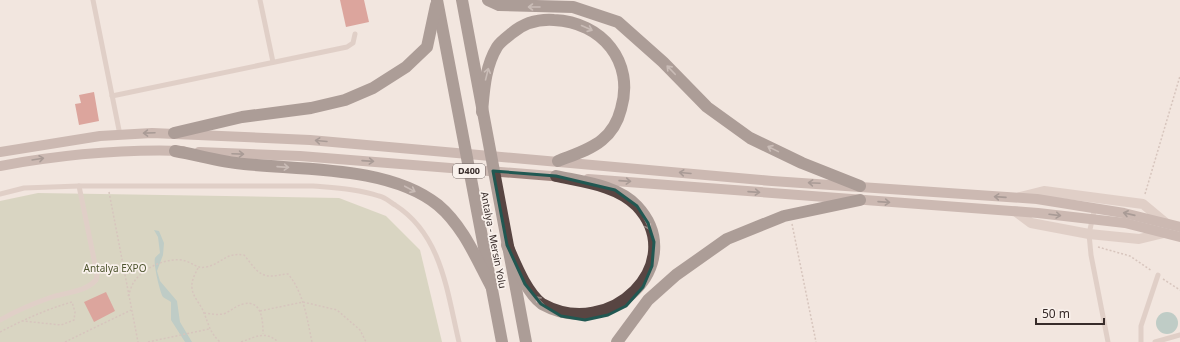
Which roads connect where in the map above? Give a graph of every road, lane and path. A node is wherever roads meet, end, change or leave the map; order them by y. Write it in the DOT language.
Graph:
graph roads {
  1 [pos="93,0"];
  2 [pos="260,0"];
  3 [pos="437,0"];
  4 [pos="462,0"];
  5 [pos="488,0"];
  6 [pos="355,34"];
  7 [pos="273,62"];
  8 [pos="1180,76"];
  9 [pos="112,96"];
  10 [pos="482,112"];
  11 [pos="174,133"];
  12 [pos="120,135"];
  13 [pos="175,151"];
  14 [pos="0,152"];
  15 [pos="558,161"];
  16 [pos="0,166"];
  17 [pos="550,176"];
  18 [pos="79,186"];
  19 [pos="108,186"];
  20 [pos="860,186"];
  21 [pos="0,194"];
  22 [pos="1016,198"];
  23 [pos="1096,198"];
  24 [pos="860,200"];
  25 [pos="1143,204"];
  26 [pos="1095,208"];
  27 [pos="1016,211"];
  28 [pos="792,214"];
  29 [pos="1092,219"];
  30 [pos="1180,227"];
  31 [pos="1165,228"];
  32 [pos="1089,234"];
  33 [pos="1180,237"];
  34 [pos="507,245"];
  35 [pos="1090,245"];
  36 [pos="198,267"];
  37 [pos="1158,275"];
  38 [pos="491,286"];
  39 [pos="1180,290"];
  40 [pos="128,296"];
  41 [pos="303,302"];
  42 [pos="131,310"];
  43 [pos="260,311"];
  44 [pos="204,313"];
  45 [pos="0,320"];
  46 [pos="23,321"];
  47 [pos="209,329"];
  48 [pos="0,332"];
  49 [pos="263,334"];
  50 [pos="1180,335"];
  51 [pos="65,342"];
  52 [pos="138,342"];
  53 [pos="148,342"];
  54 [pos="220,342"];
  55 [pos="242,342"];
  56 [pos="278,342"];
  57 [pos="312,342"];
  58 [pos="366,342"];
  59 [pos="459,342"];
  60 [pos="502,342"];
  61 [pos="526,342"];
  62 [pos="617,342"];
  63 [pos="816,342"];
  64 [pos="1108,342"];
  65 [pos="1141,342"];
  66 [pos="1154,342"];
  1 -- 9 [label="lane"];
  2 -- 7 [label="lane"];
  3 -- 11 [label="highway"];
  3 -- 38 [label="highway, Antalya - Mersin Yolu / D400"];
  4 -- 10 [label="highway, Antalya - Mersin Yolu / D400"];
  20 -- 5 [label="highway, one-way"];
  6 -- 7 [label="lane"];
  7 -- 9 [label="lane"];
  8 -- 25 [label="path"];
  9 -- 12 [label="lane"];
  10 -- 15 [label="highway, one-way"];
  10 -- 34 [label="highway, Antalya - Mersin Yolu / D400"];
  11 -- 12 [label="main road, one-way"];
  15 -- 11 [label="main road, one-way"];
  12 -- 14 [label="main road"];
  16 -- 13 [label="main road, one-way"];
  13 -- 17 [label="main road, one-way"];
  13 -- 38 [label="highway, one-way"];
  20 -- 15 [label="main road, one-way"];
  17 -- 24 [label="main road, one-way"];
  17 -- 34 [label="highway, one-way"];
  18 -- 19 [label="lane"];
  18 -- 21 [label="lane"];
  18 -- 45 [label="lane"];
  19 -- 40 [label="path"];
  19 -- 59 [label="lane"];
  22 -- 20 [label="main road, one-way"];
  22 -- 23 [label="street"];
  22 -- 26 [label="main road"];
  23 -- 25 [label="street"];
  23 -- 26 [label="lane"];
  24 -- 27 [label="main road, one-way"];
  24 -- 28 [label="highway"];
  25 -- 31 [label="street"];
  26 -- 29 [label="lane"];
  31 -- 26 [label="main road, one-way"];
  27 -- 29 [label="main road, one-way"];
  27 -- 32 [label="street"];
  28 -- 62 [label="highway"];
  28 -- 63 [label="path"];
  29 -- 31 [label="main road"];
  29 -- 32 [label="lane"];
  30 -- 31 [label="main road"];
  31 -- 32 [label="street"];
  31 -- 33 [label="main road"];
  32 -- 35 [label="lane"];
  34 -- 61 [label="highway, Antalya - Mersin Yolu / D400"];
  35 -- 37 [label="path"];
  35 -- 64 [label="lane"];
  36 -- 40 [label="path"];
  36 -- 41 [label="path"];
  36 -- 44 [label="path"];
  37 -- 39 [label="path"];
  37 -- 65 [label="lane"];
  38 -- 60 [label="highway, Antalya - Mersin Yolu / D400"];
  40 -- 42 [label="path"];
  41 -- 43 [label="path"];
  41 -- 57 [label="path"];
  41 -- 58 [label="path"];
  42 -- 51 [label="path"];
  42 -- 52 [label="path"];
  43 -- 44 [label="path"];
  43 -- 49 [label="path"];
  44 -- 47 [label="path"];
  46 -- 46 [label="path"];
  46 -- 48 [label="path"];
  47 -- 53 [label="path"];
  47 -- 54 [label="path"];
  49 -- 55 [label="path"];
  49 -- 56 [label="path"];
  50 -- 66 [label="lane"];
}
